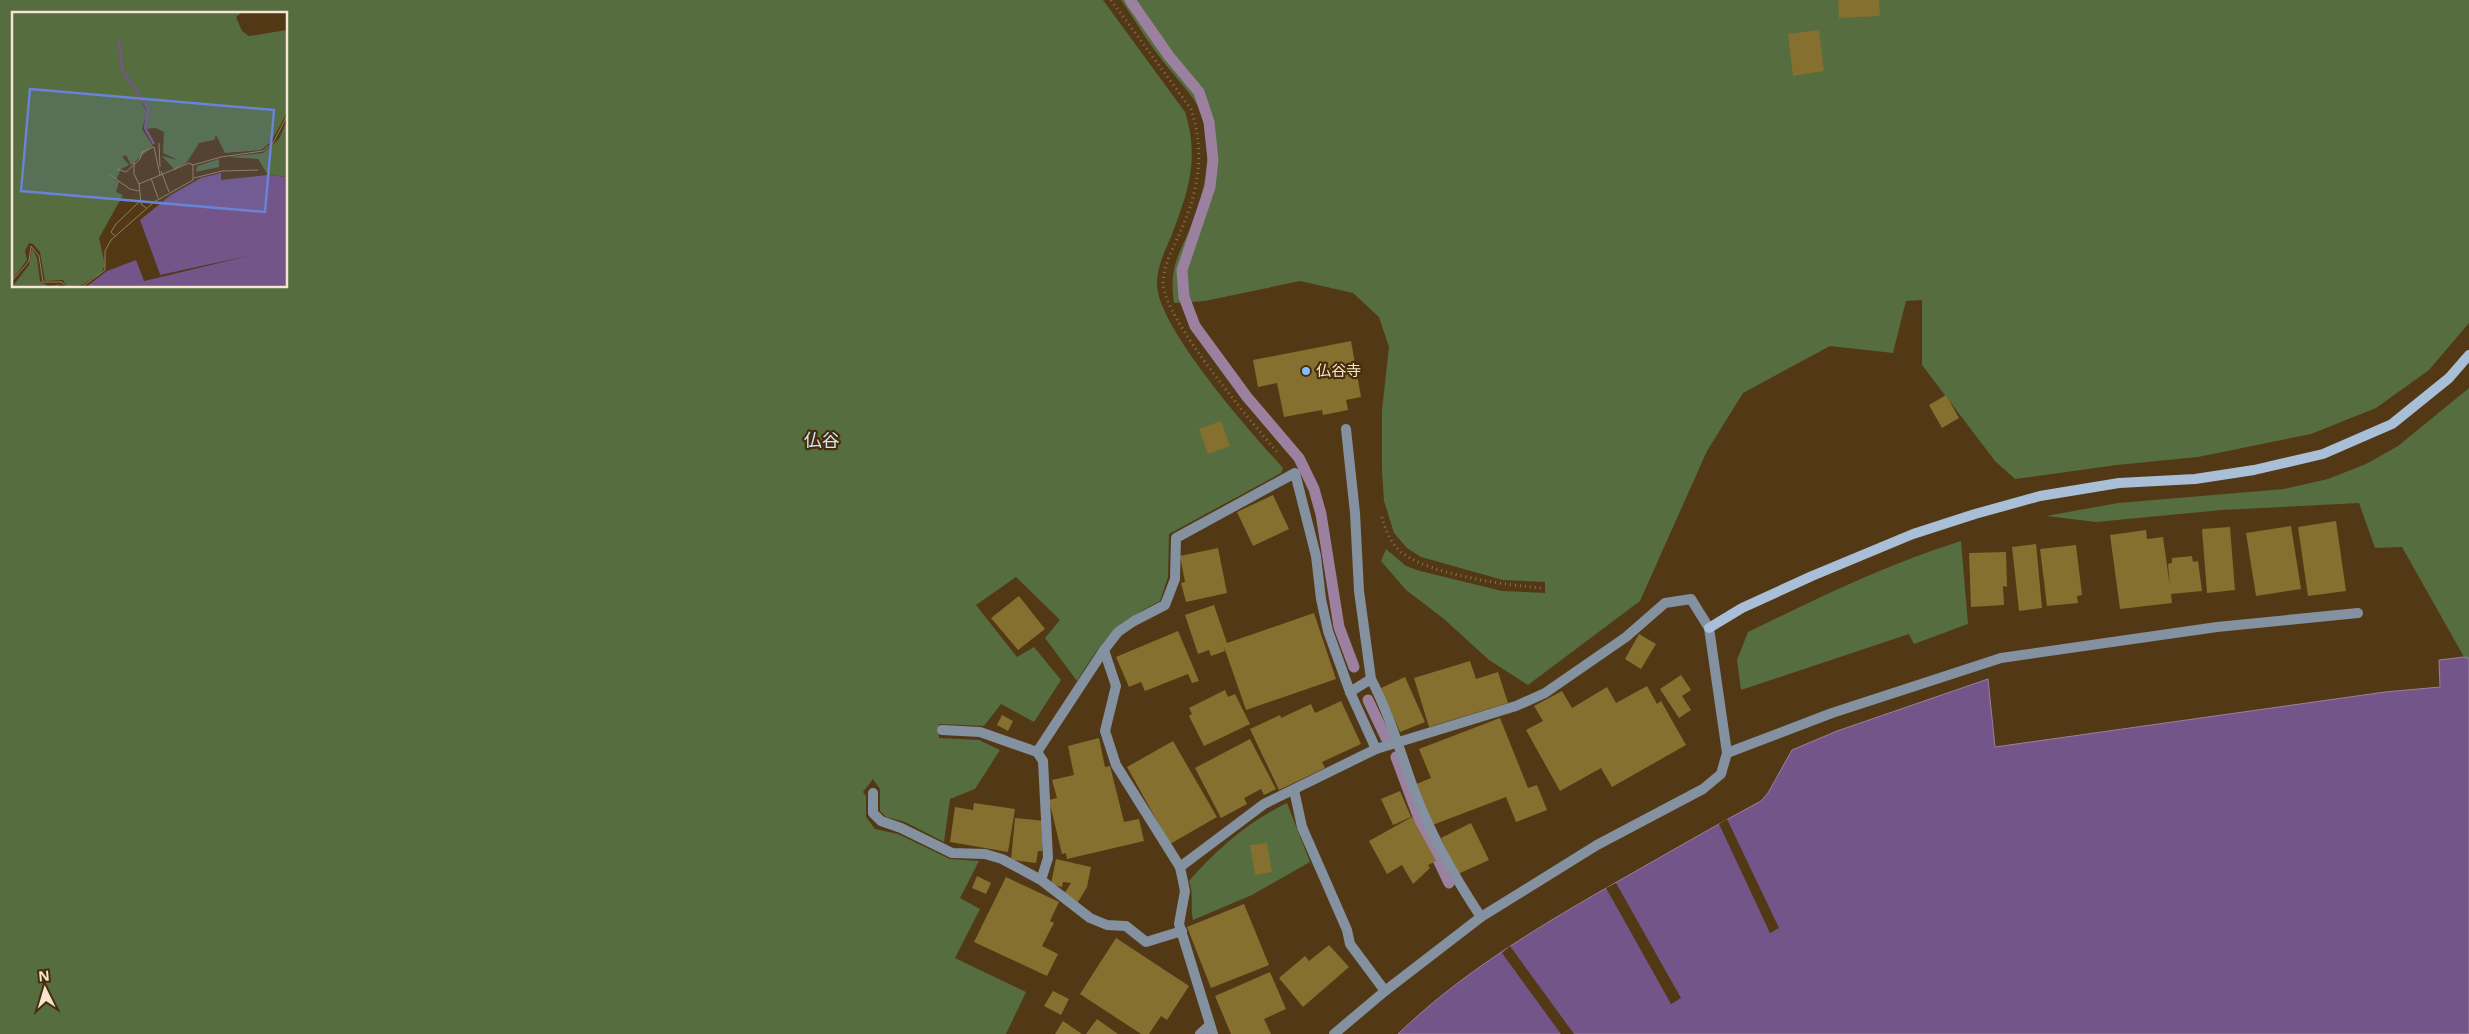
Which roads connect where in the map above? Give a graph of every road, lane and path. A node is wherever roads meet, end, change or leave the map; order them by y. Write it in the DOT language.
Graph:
graph roads {
  1 [pos="1112,0"];
  2 [pos="2469,355"];
  3 [pos="1346,429"];
  4 [pos="1295,472"];
  5 [pos="1379,508"];
  6 [pos="1542,588"];
  7 [pos="2358,613"];
  8 [pos="1709,628"];
  9 [pos="1104,650"];
  10 [pos="1370,679"];
  11 [pos="1350,692"];
  12 [pos="942,730"];
  13 [pos="1398,742"];
  14 [pos="1376,750"];
  15 [pos="1037,752"];
  16 [pos="1727,753"];
  17 [pos="1294,790"];
  18 [pos="873,793"];
  19 [pos="1180,867"];
  20 [pos="1041,880"];
  21 [pos="1481,917"];
  22 [pos="1182,931"];
  23 [pos="1385,991"];
  24 [pos="1212,1029"];
  25 [pos="1200,1034"];
  26 [pos="1334,1034"];
  1 -- 4 [label="path"];
  2 -- 8 [label="street"];
  3 -- 10 [label="street"];
  4 -- 9 [label="street"];
  4 -- 11 [label="street"];
  5 -- 6 [label="path"];
  7 -- 16 [label="street"];
  8 -- 13 [label="street"];
  8 -- 16 [label="street"];
  9 -- 15 [label="street"];
  9 -- 19 [label="street"];
  10 -- 11 [label="street"];
  10 -- 13 [label="street"];
  11 -- 14 [label="street"];
  12 -- 15 [label="street"];
  13 -- 14 [label="street"];
  13 -- 21 [label="street"];
  14 -- 17 [label="street"];
  15 -- 20 [label="street"];
  16 -- 21 [label="street"];
  17 -- 19 [label="street"];
  17 -- 23 [label="street"];
  18 -- 20 [label="street"];
  19 -- 22 [label="street"];
  20 -- 22 [label="street"];
  21 -- 23 [label="street"];
  22 -- 24 [label="street"];
  23 -- 26 [label="street"];
  24 -- 25 [label="street"];
}
